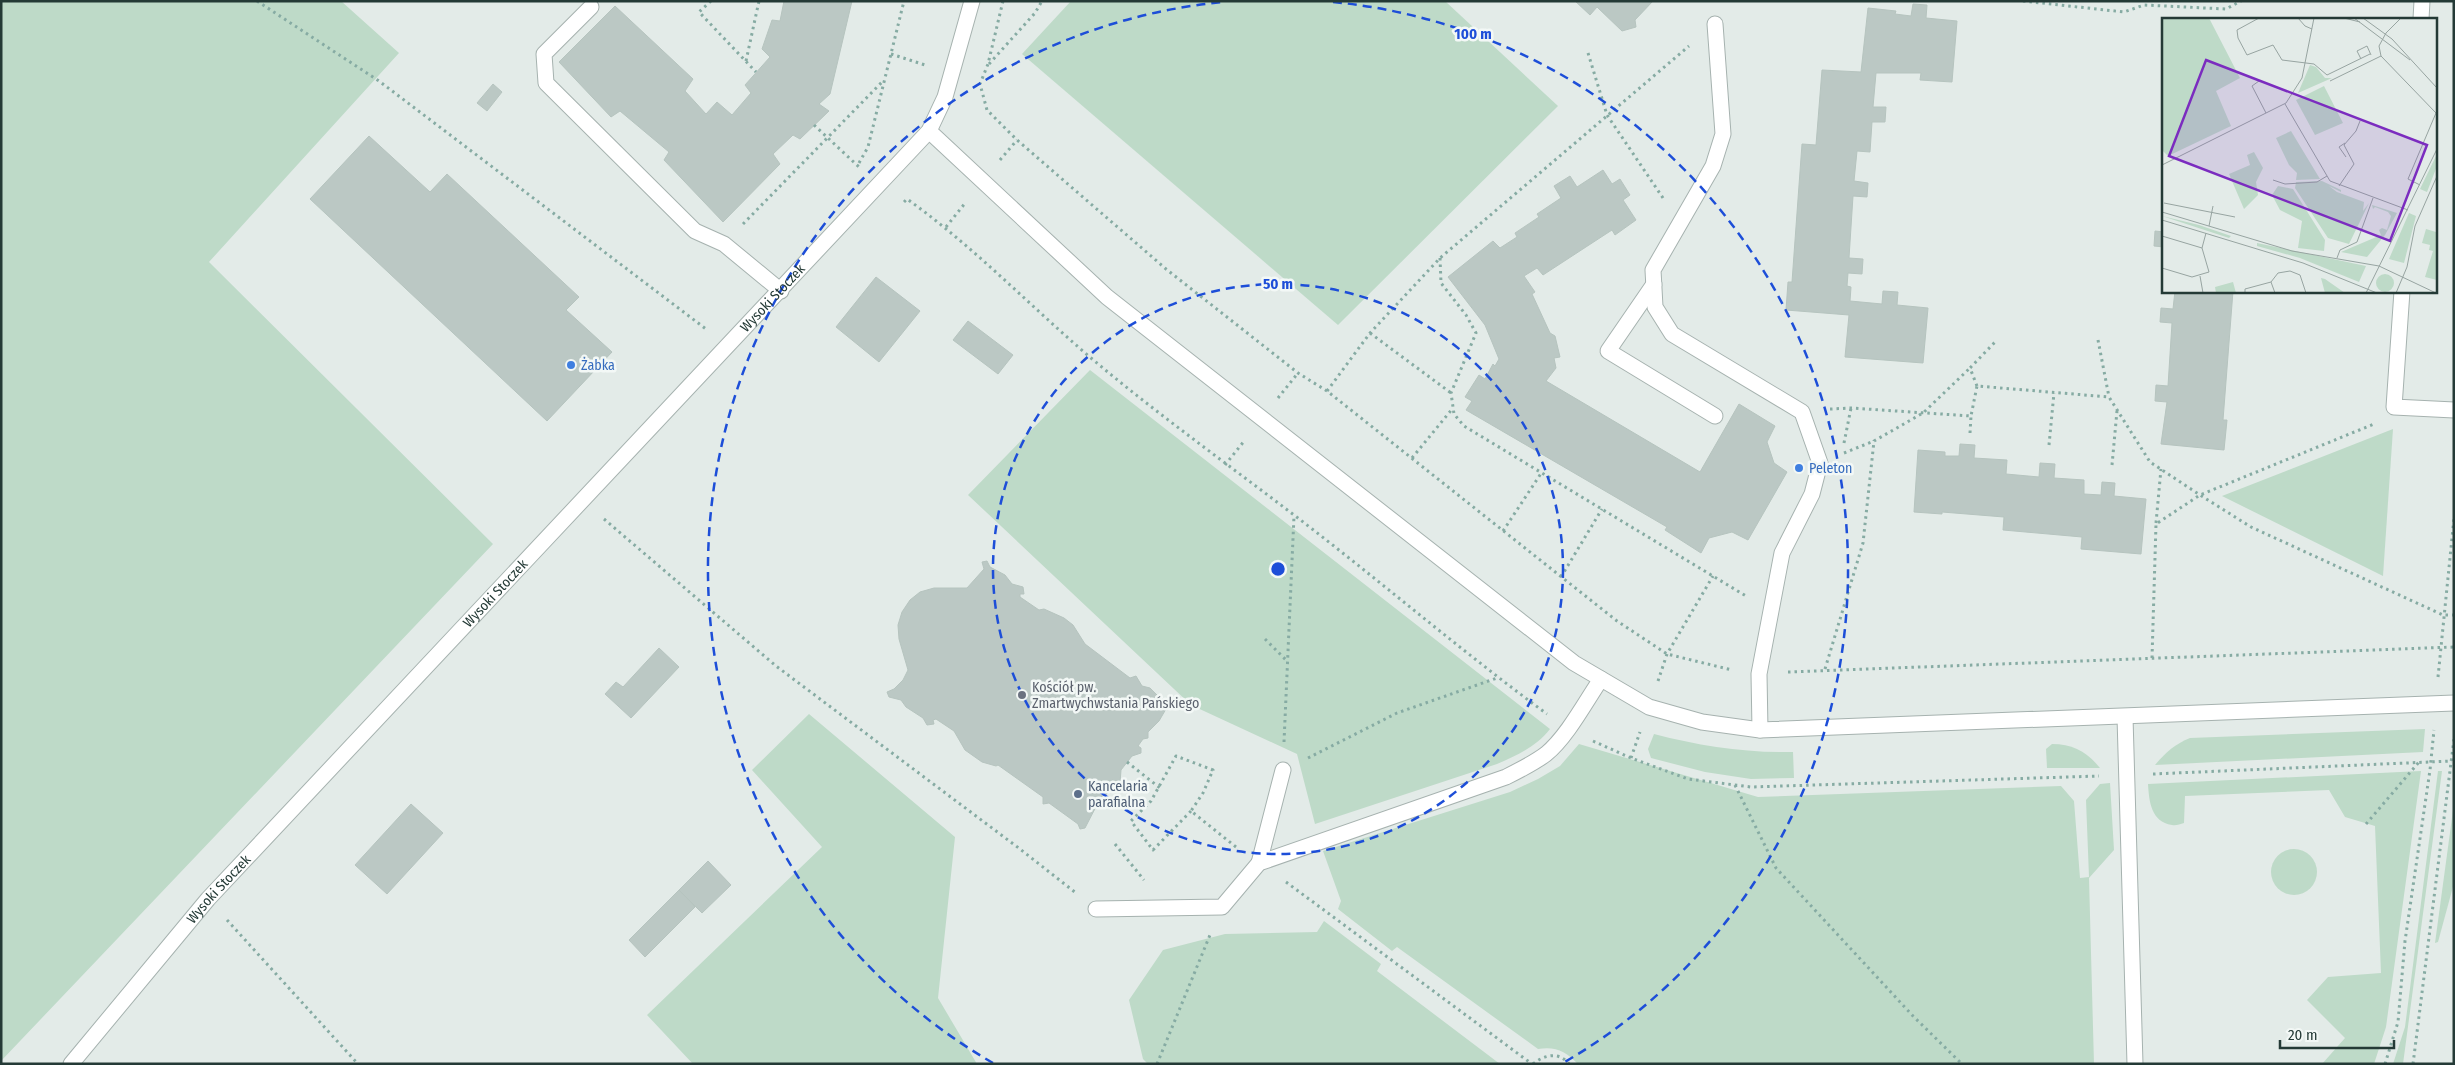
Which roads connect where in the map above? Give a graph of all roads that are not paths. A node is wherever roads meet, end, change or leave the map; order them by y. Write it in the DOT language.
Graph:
graph roads {
  1 [pos="972,1"];
  2 [pos="2422,1"];
  3 [pos="591,7"];
  4 [pos="2421,18"];
  5 [pos="1715,24"];
  6 [pos="929,131"];
  7 [pos="1654,284"];
  8 [pos="781,290"];
  9 [pos="2402,292"];
  10 [pos="2454,410"];
  11 [pos="1715,416"];
  12 [pos="1601,678"];
  13 [pos="2454,703"];
  14 [pos="2125,717"];
  15 [pos="1760,730"];
  16 [pos="1283,770"];
  17 [pos="1259,863"];
  18 [pos="1096,909"];
  19 [pos="71,1064"];
  20 [pos="2135,1064"];
  1 -- 6 [label="street, Wysoki Stoczek"];
  2 -- 4 [label="street"];
  3 -- 8 [label="street"];
  5 -- 7 [label="street"];
  6 -- 8 [label="street, Wysoki Stoczek"];
  6 -- 12 [label="street"];
  7 -- 11 [label="street"];
  7 -- 15 [label="street"];
  8 -- 19 [label="street, Wysoki Stoczek"];
  9 -- 10 [label="street"];
  12 -- 15 [label="street"];
  12 -- 17 [label="street"];
  13 -- 14 [label="street"];
  14 -- 15 [label="street"];
  14 -- 20 [label="street"];
  16 -- 17 [label="street"];
  17 -- 18 [label="street"];
}
